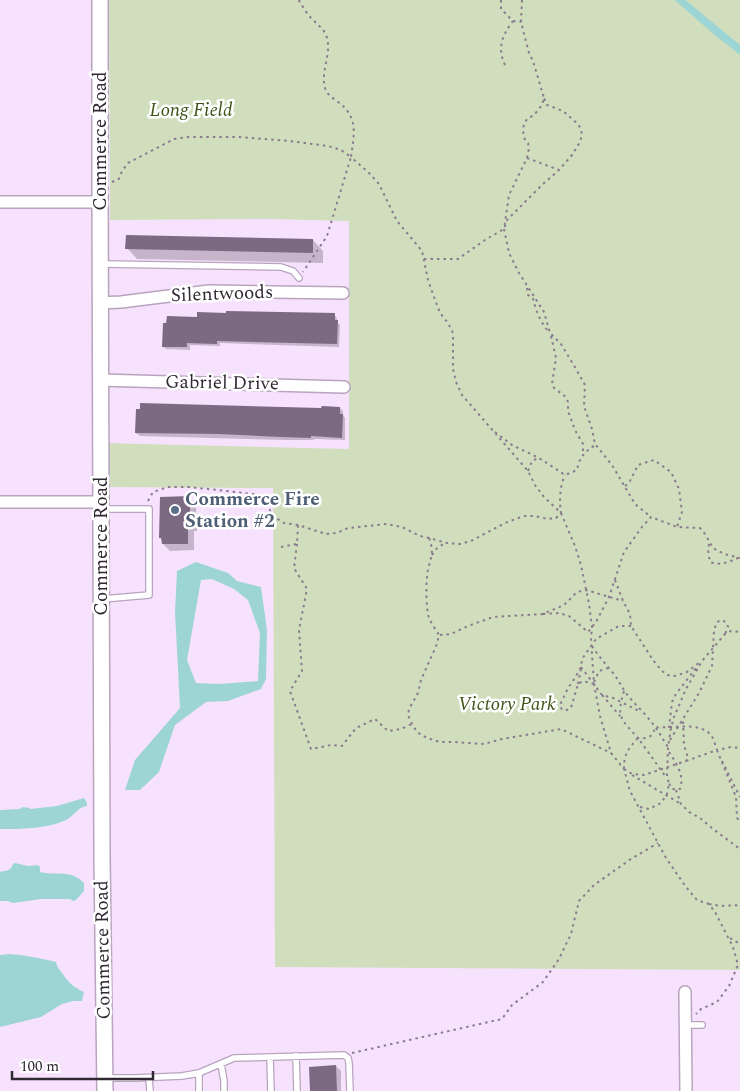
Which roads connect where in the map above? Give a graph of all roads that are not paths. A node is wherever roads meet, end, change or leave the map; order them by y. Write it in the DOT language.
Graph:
graph roads {
  1 [pos="100,0"];
  2 [pos="0,202"];
  3 [pos="100,202"];
  4 [pos="100,264"];
  5 [pos="299,278"];
  6 [pos="343,293"];
  7 [pos="100,303"];
  8 [pos="100,380"];
  9 [pos="344,387"];
  10 [pos="0,502"];
  11 [pos="101,506"];
  12 [pos="101,599"];
  13 [pos="685,992"];
  14 [pos="685,1021"];
  15 [pos="702,1025"];
  16 [pos="296,1056"];
  17 [pos="270,1057"];
  18 [pos="221,1064"];
  19 [pos="199,1073"];
  20 [pos="149,1078"];
  21 [pos="105,1084"];
  22 [pos="150,1091"];
  23 [pos="199,1091"];
  24 [pos="224,1091"];
  25 [pos="271,1091"];
  26 [pos="297,1091"];
  27 [pos="350,1091"];
  28 [pos="686,1091"];
  1 -- 3 [label="main road, Commerce Road"];
  2 -- 3 [label="street"];
  3 -- 4 [label="main road, Commerce Road"];
  4 -- 5 [label="lane"];
  4 -- 7 [label="main road, Commerce Road"];
  6 -- 7 [label="street, Silentwoods"];
  7 -- 8 [label="main road, Commerce Road"];
  8 -- 9 [label="street, Gabriel Drive"];
  8 -- 11 [label="main road, Commerce Road"];
  10 -- 11 [label="street"];
  11 -- 12 [label="main road, Commerce Road"];
  11 -- 12 [label="lane"];
  12 -- 21 [label="main road, Commerce Road"];
  13 -- 14 [label="street"];
  14 -- 15 [label="lane"];
  14 -- 28 [label="street"];
  16 -- 17 [label="lane"];
  16 -- 26 [label="lane"];
  16 -- 27 [label="lane"];
  17 -- 18 [label="lane"];
  17 -- 25 [label="lane"];
  18 -- 19 [label="lane"];
  18 -- 24 [label="lane"];
  19 -- 20 [label="lane"];
  19 -- 23 [label="lane"];
  20 -- 21 [label="lane"];
  20 -- 22 [label="lane"];
}
